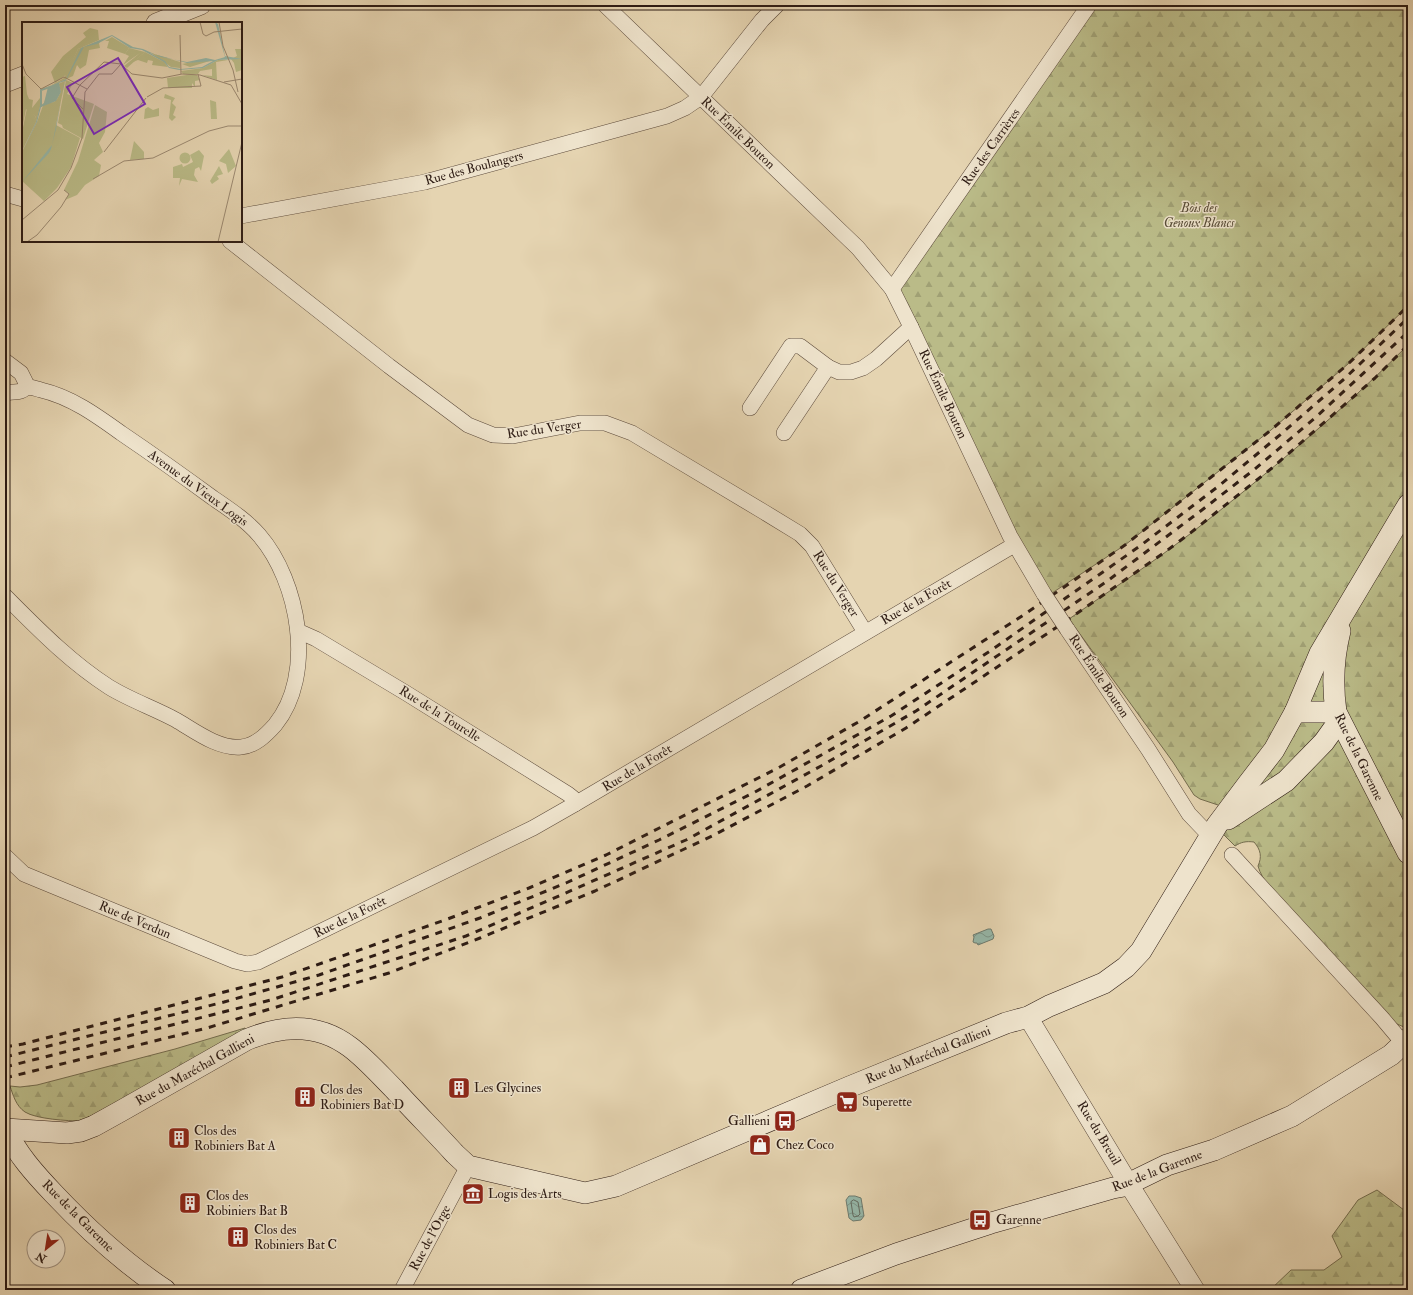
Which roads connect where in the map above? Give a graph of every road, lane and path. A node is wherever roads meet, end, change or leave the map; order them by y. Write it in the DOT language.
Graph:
graph roads {
  1 [pos="200,5"];
  2 [pos="605,5"];
  3 [pos="777,5"];
  4 [pos="1089,5"];
  5 [pos="158,22"];
  6 [pos="22,76"];
  7 [pos="5,83"];
  8 [pos="701,97"];
  9 [pos="5,194"];
  10 [pos="22,199"];
  11 [pos="242,216"];
  12 [pos="231,242"];
  13 [pos="892,289"];
  14 [pos="911,327"];
  15 [pos="5,361"];
  16 [pos="828,367"];
  17 [pos="28,387"];
  18 [pos="5,394"];
  19 [pos="750,408"];
  20 [pos="784,433"];
  21 [pos="1408,505"];
  22 [pos="1014,545"];
  23 [pos="5,596"];
  24 [pos="1347,608"];
  25 [pos="298,631"];
  26 [pos="865,632"];
  27 [pos="1295,712"];
  28 [pos="1337,717"];
  29 [pos="575,804"];
  30 [pos="1214,831"];
  31 [pos="1408,853"];
  32 [pos="1232,855"];
  33 [pos="5,856"];
  34 [pos="247,964"];
  35 [pos="1028,1017"];
  36 [pos="1406,1041"];
  37 [pos="5,1129"];
  38 [pos="468,1166"];
  39 [pos="1128,1183"];
  40 [pos="165,1290"];
  41 [pos="402,1290"];
  42 [pos="801,1290"];
  43 [pos="1195,1290"];
  1 -- 5 [label="street"];
  2 -- 8 [label="street, Rue Émile Bouton"];
  3 -- 8 [label="street, Rue des Boulangers"];
  4 -- 13 [label="street, Rue des Carrières"];
  6 -- 7 [label="street"];
  8 -- 11 [label="street, Rue des Boulangers"];
  8 -- 13 [label="street, Rue Émile Bouton"];
  9 -- 10 [label="street"];
  12 -- 26 [label="street, Rue du Verger"];
  13 -- 14 [label="street, Rue Émile Bouton"];
  14 -- 16 [label="street"];
  14 -- 22 [label="street, Rue Émile Bouton"];
  15 -- 17 [label="street"];
  16 -- 19 [label="street"];
  16 -- 20 [label="street"];
  17 -- 18 [label="street"];
  17 -- 25 [label="street, Avenue du Vieux Logis"];
  21 -- 24 [label="main road"];
  22 -- 26 [label="street, Rue de la Forêt"];
  22 -- 30 [label="street, Rue Émile Bouton, bridge"];
  23 -- 25 [label="street, Avenue du Vieux Logis"];
  24 -- 27 [label="main road, Rue du Maréchal Gallieni"];
  24 -- 28 [label="main road, Rue de la Garenne"];
  25 -- 29 [label="street, Rue de la Tourelle"];
  26 -- 29 [label="street, Rue de la Forêt"];
  27 -- 28 [label="main road"];
  27 -- 30 [label="main road, Rue du Maréchal Gallieni"];
  28 -- 30 [label="main road, Rue du Maréchal Gallieni"];
  28 -- 31 [label="main road, Rue de la Garenne"];
  29 -- 34 [label="street, Rue de la Forêt"];
  30 -- 35 [label="main road, Rue du Maréchal Gallieni"];
  32 -- 36 [label="street, Rue de la Garenne"];
  33 -- 34 [label="street, Rue de Verdun"];
  35 -- 38 [label="main road, Rue du Maréchal Gallieni"];
  35 -- 39 [label="street, Rue du Breuil"];
  36 -- 39 [label="main road, Rue de la Garenne"];
  37 -- 38 [label="main road, Rue du Maréchal Gallieni"];
  37 -- 40 [label="main road, Rue de la Garenne"];
  38 -- 41 [label="street, Rue de l'Orge"];
  39 -- 42 [label="main road, Rue de la Garenne"];
  39 -- 43 [label="street, Rue du Breuil"];
}
